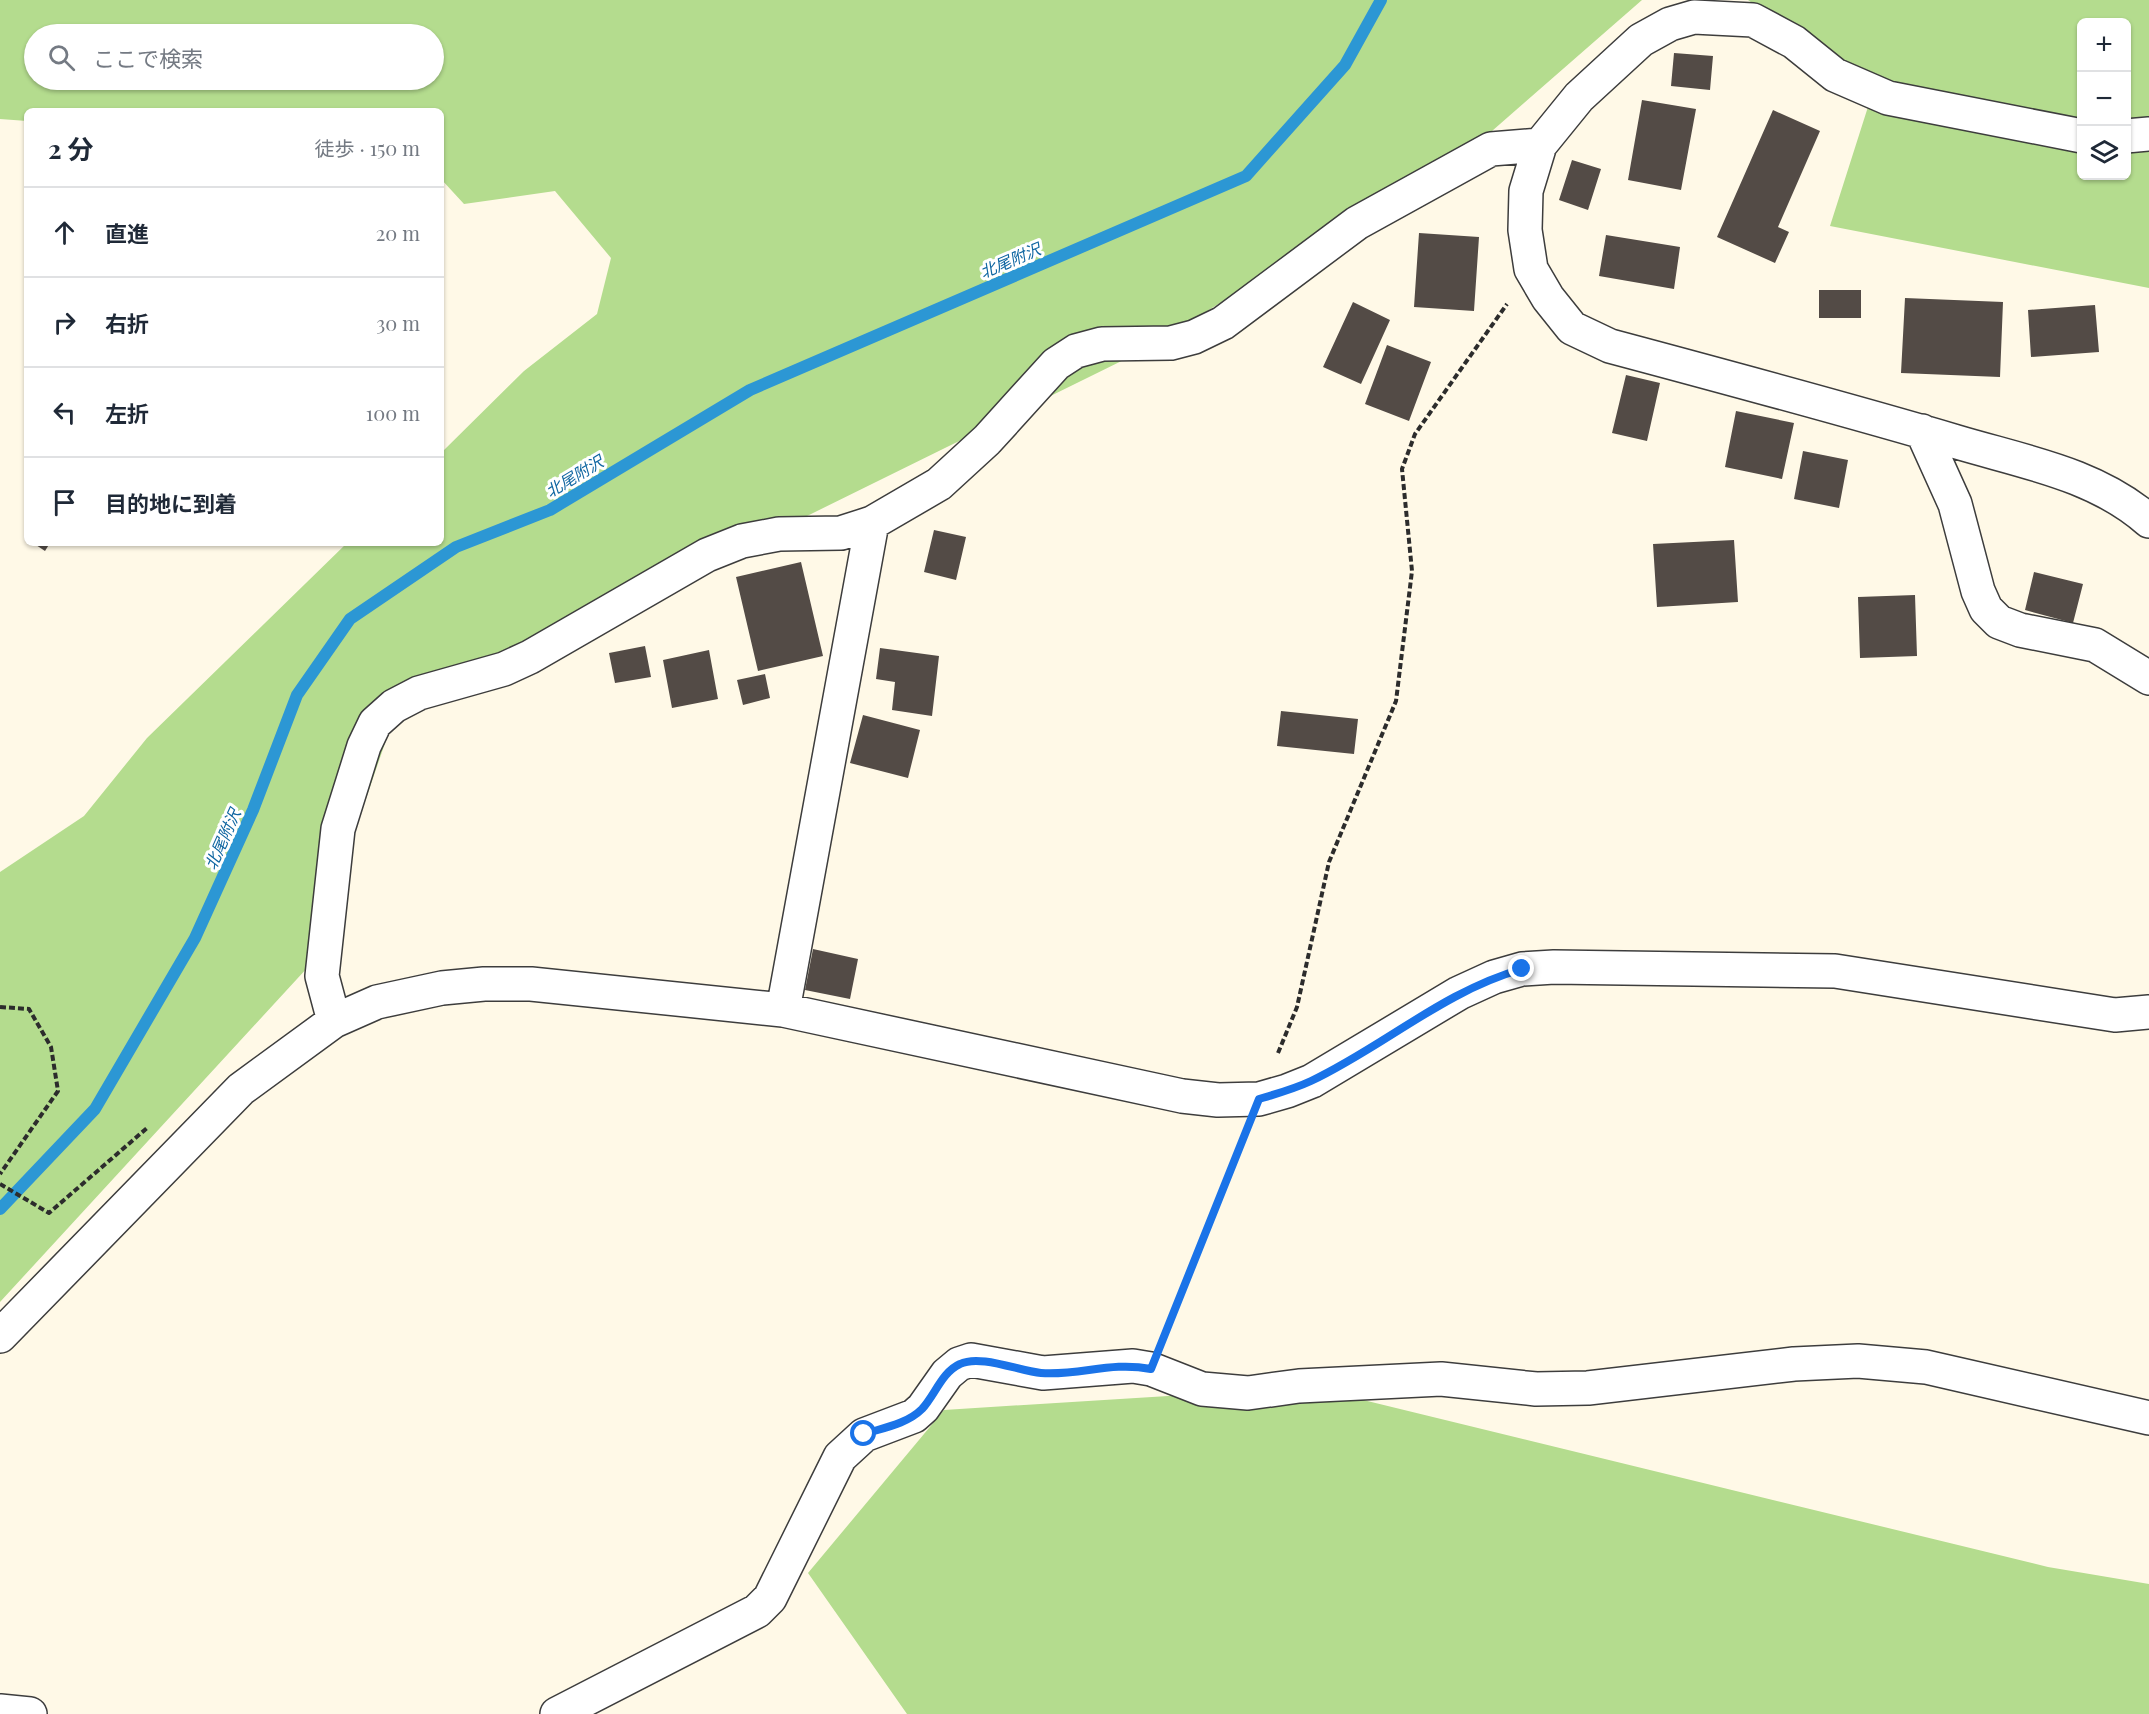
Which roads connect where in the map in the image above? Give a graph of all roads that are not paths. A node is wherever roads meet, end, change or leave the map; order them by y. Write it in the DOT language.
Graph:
graph roads {
  1 [pos="2149,134"];
  2 [pos="2077,135"];
  3 [pos="2131,136"];
  4 [pos="1540,144"];
  5 [pos="1922,431"];
  6 [pos="2149,521"];
  7 [pos="872,523"];
  8 [pos="2149,678"];
  9 [pos="783,1010"];
  10 [pos="2149,1012"];
  11 [pos="334,1021"];
  12 [pos="0,1336"];
  13 [pos="2149,1418"];
  14 [pos="0,1711"];
  15 [pos="30,1714"];
  16 [pos="557,1714"];
  1 -- 3 [label="street"];
  2 -- 4 [label="street"];
  4 -- 5 [label="street"];
  4 -- 7 [label="street"];
  5 -- 6 [label="street"];
  5 -- 8 [label="street"];
  7 -- 9 [label="street"];
  7 -- 11 [label="street"];
  9 -- 10 [label="street"];
  9 -- 11 [label="street"];
  11 -- 12 [label="street"];
  13 -- 16 [label="street"];
  14 -- 15 [label="street"];
}
